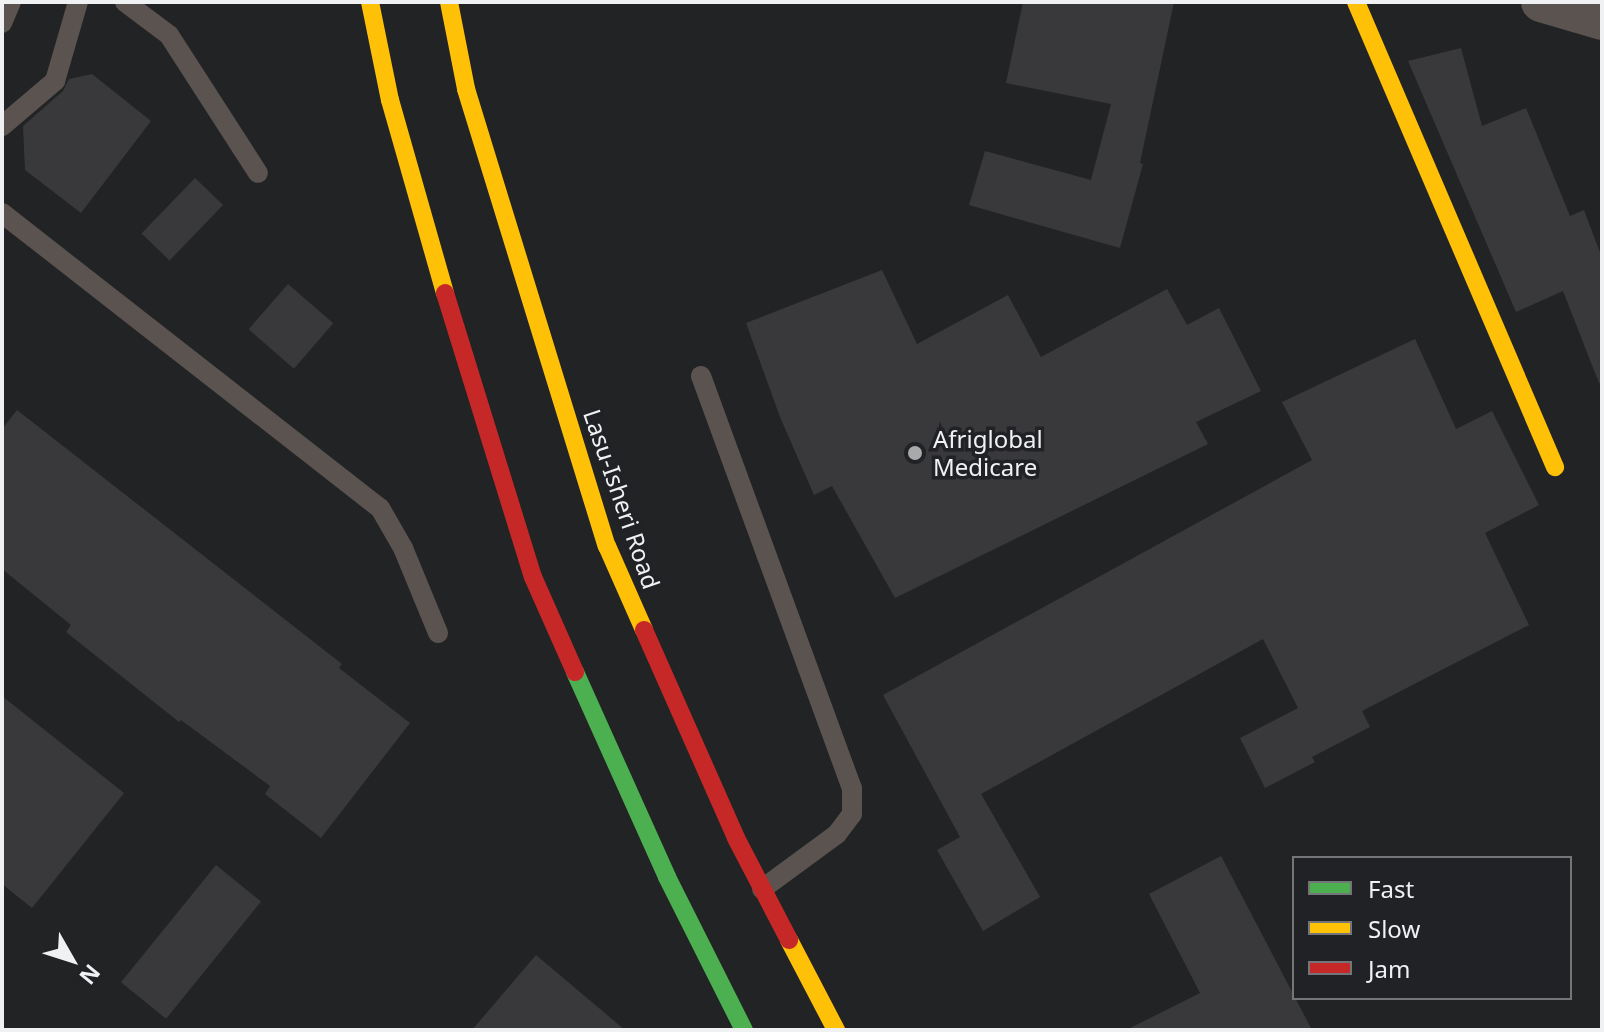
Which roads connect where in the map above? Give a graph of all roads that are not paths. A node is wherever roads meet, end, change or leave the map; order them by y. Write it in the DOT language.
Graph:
graph roads {
  1 [pos="11,2"];
  2 [pos="78,2"];
  3 [pos="125,2"];
  4 [pos="370,2"];
  5 [pos="449,2"];
  6 [pos="1356,2"];
  7 [pos="1541,2"];
  8 [pos="1602,20"];
  9 [pos="2,23"];
  10 [pos="2,126"];
  11 [pos="258,173"];
  12 [pos="2,213"];
  13 [pos="701,376"];
  14 [pos="1555,467"];
  15 [pos="438,633"];
  16 [pos="762,889"];
  17 [pos="744,1030"];
  18 [pos="836,1030"];
  1 -- 9 [label="lane"];
  2 -- 10 [label="lane"];
  3 -- 11 [label="lane"];
  4 -- 17 [label="main road"];
  5 -- 16 [label="main road, Lasu-Isheri Road"];
  6 -- 14 [label="main road"];
  7 -- 8 [label="street"];
  12 -- 15 [label="lane"];
  13 -- 16 [label="lane"];
  16 -- 18 [label="main road, Lasu-Isheri Road"];
}
